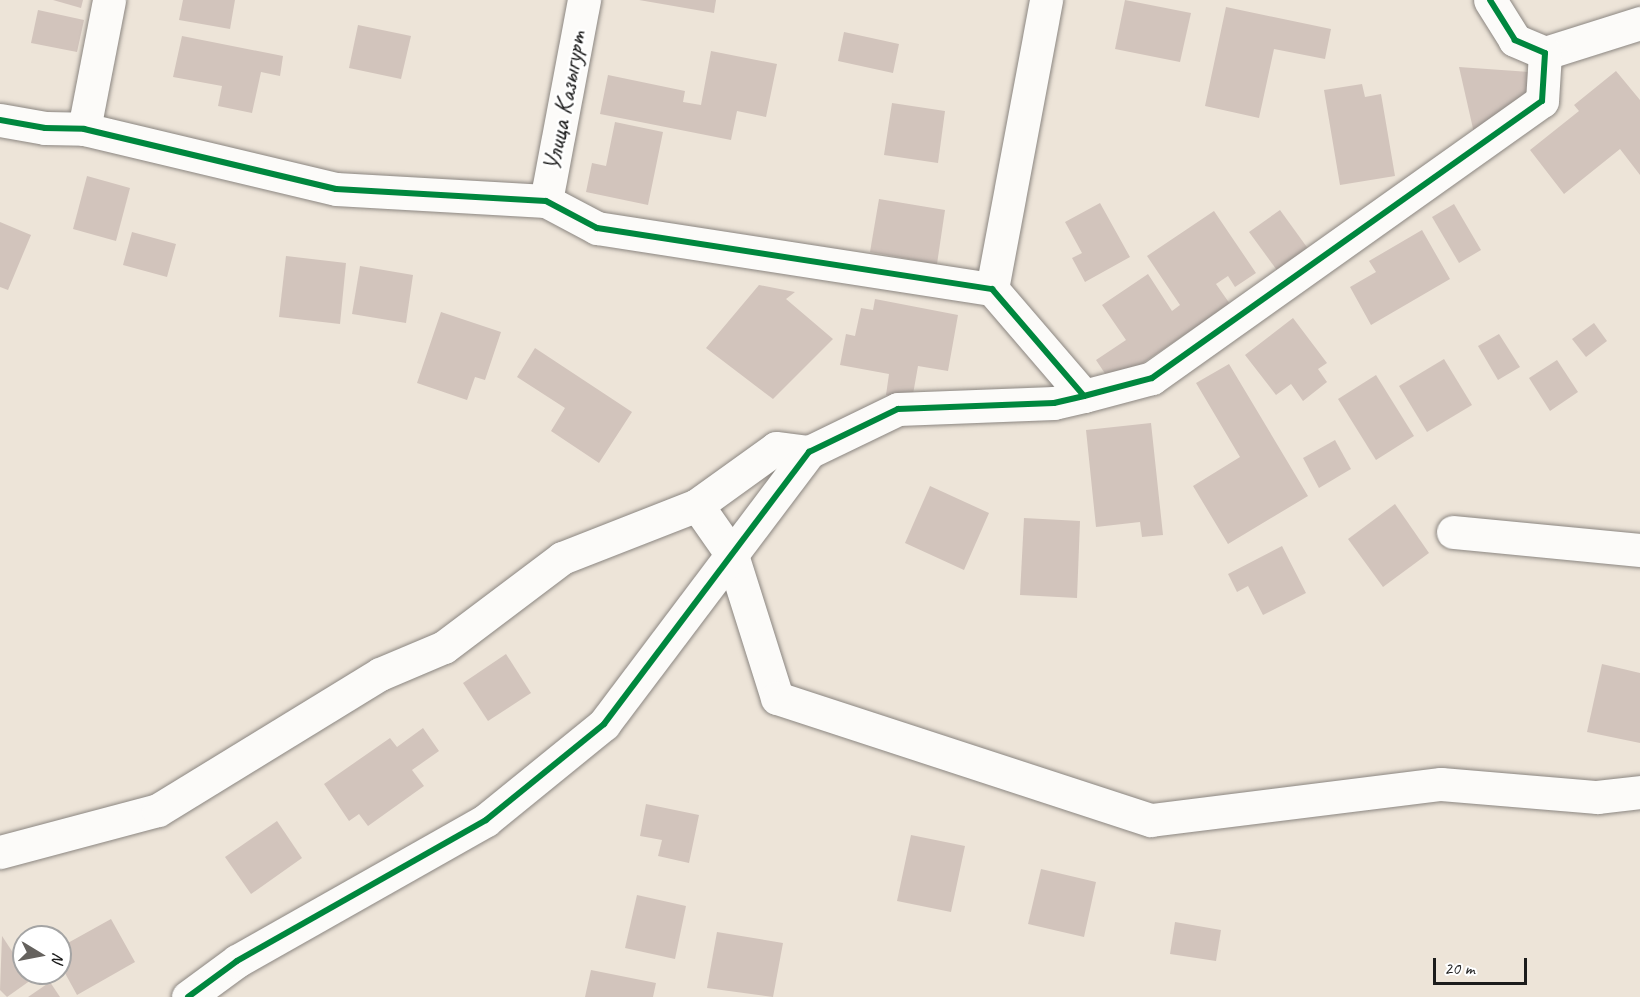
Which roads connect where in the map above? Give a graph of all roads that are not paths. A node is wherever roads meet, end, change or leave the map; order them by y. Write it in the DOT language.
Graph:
graph roads {
  1 [pos="109,0"];
  2 [pos="584,0"];
  3 [pos="1046,0"];
  4 [pos="1490,0"];
  5 [pos="1640,23"];
  6 [pos="1545,53"];
  7 [pos="0,120"];
  8 [pos="84,129"];
  9 [pos="546,201"];
  10 [pos="992,290"];
  11 [pos="1084,396"];
  12 [pos="809,452"];
  13 [pos="697,505"];
  14 [pos="1453,532"];
  15 [pos="1640,550"];
  16 [pos="732,555"];
  17 [pos="1640,792"];
  18 [pos="0,852"];
  19 [pos="188,997"];
  1 -- 8 [label="street"];
  2 -- 9 [label="street, Улица Казыгурт"];
  3 -- 10 [label="street"];
  4 -- 6 [label="street"];
  5 -- 6 [label="street"];
  6 -- 11 [label="street"];
  7 -- 8 [label="street"];
  8 -- 9 [label="street"];
  9 -- 10 [label="street"];
  10 -- 11 [label="street"];
  11 -- 12 [label="street"];
  12 -- 13 [label="street"];
  12 -- 16 [label="street"];
  13 -- 16 [label="street"];
  13 -- 18 [label="street"];
  14 -- 15 [label="street"];
  16 -- 17 [label="street"];
  16 -- 19 [label="street"];
}
